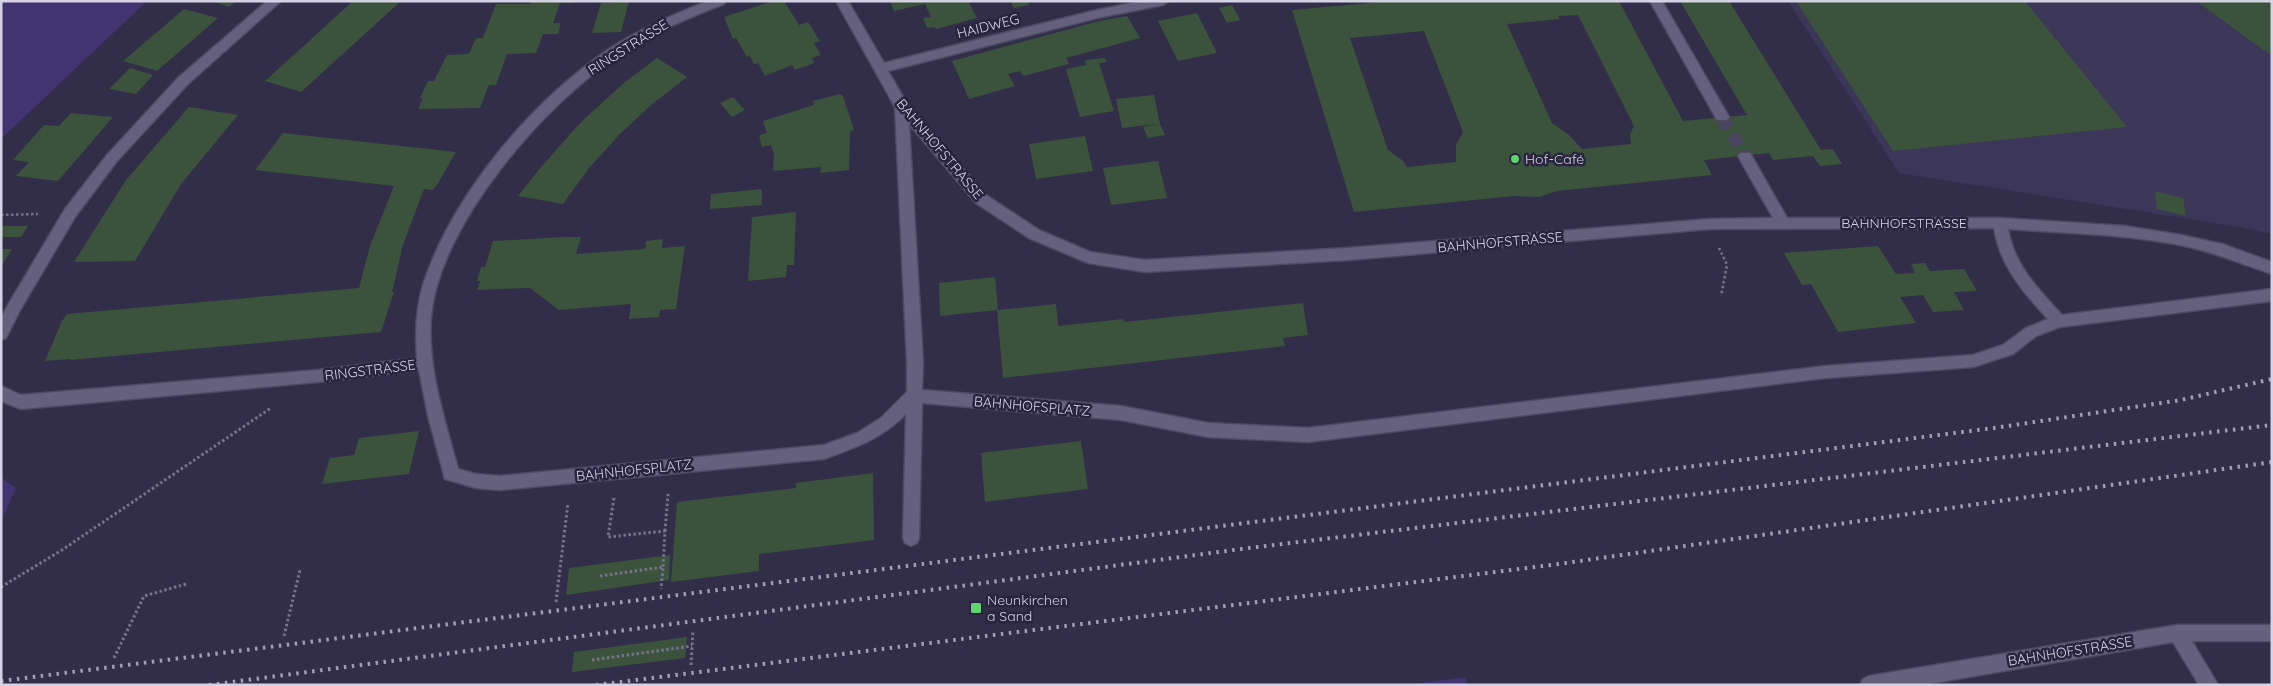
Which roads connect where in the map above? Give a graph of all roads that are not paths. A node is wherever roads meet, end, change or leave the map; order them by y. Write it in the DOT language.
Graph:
graph roads {
  1 [pos="275,1"];
  2 [pos="720,1"];
  3 [pos="842,1"];
  4 [pos="1163,1"];
  5 [pos="1656,1"];
  6 [pos="879,69"];
  7 [pos="902,107"];
  8 [pos="1722,117"];
  9 [pos="1744,156"];
  10 [pos="1783,223"];
  11 [pos="2000,223"];
  12 [pos="2272,268"];
  13 [pos="2272,295"];
  14 [pos="2060,321"];
  15 [pos="1,334"];
  16 [pos="424,363"];
  17 [pos="1,392"];
  18 [pos="913,396"];
  19 [pos="911,538"];
  20 [pos="2272,633"];
  21 [pos="2177,634"];
  22 [pos="1869,685"];
  23 [pos="2209,685"];
  1 -- 15 [label="street"];
  2 -- 16 [label="street, RINGSTRASSE"];
  3 -- 6 [label="street, BAHNHOFSTRASSE"];
  4 -- 6 [label="street, HAIDWEG"];
  5 -- 8 [label="street"];
  6 -- 7 [label="street, BAHNHOFSTRASSE"];
  7 -- 10 [label="street, BAHNHOFSTRASSE"];
  7 -- 18 [label="street"];
  9 -- 10 [label="street"];
  10 -- 11 [label="street, BAHNHOFSTRASSE"];
  11 -- 12 [label="street, BAHNHOFSTRASSE"];
  11 -- 14 [label="street"];
  13 -- 14 [label="street, BAHNHOFSPLATZ"];
  14 -- 18 [label="street, BAHNHOFSPLATZ"];
  16 -- 17 [label="street, RINGSTRASSE"];
  16 -- 18 [label="street, BAHNHOFSPLATZ"];
  18 -- 19 [label="street"];
  20 -- 21 [label="street, BAHNHOFSTRASSE"];
  21 -- 22 [label="street, BAHNHOFSTRASSE"];
  21 -- 23 [label="street"];
}
